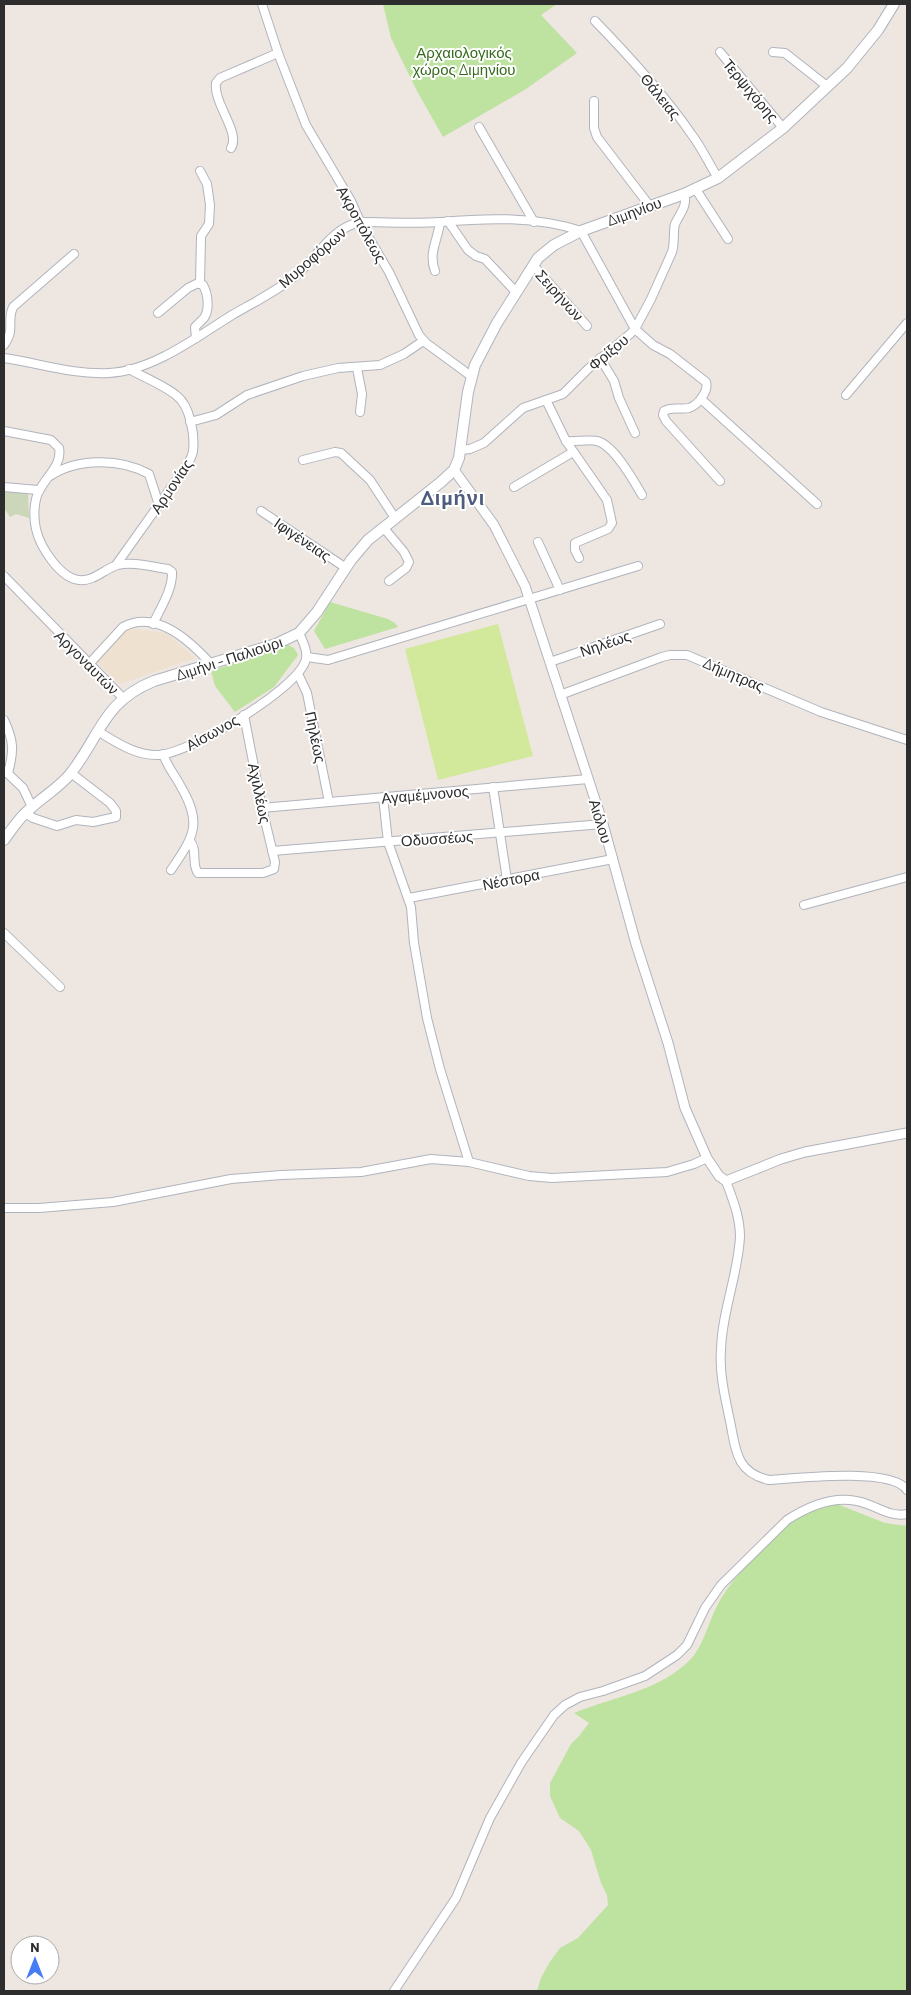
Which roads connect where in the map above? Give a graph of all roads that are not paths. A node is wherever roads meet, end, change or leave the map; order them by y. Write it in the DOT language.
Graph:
graph roads {
  1 [pos="262,4"];
  2 [pos="894,4"];
  3 [pos="595,21"];
  4 [pos="720,52"];
  5 [pos="773,52"];
  6 [pos="278,53"];
  7 [pos="828,87"];
  8 [pos="594,101"];
  9 [pos="479,126"];
  10 [pos="783,128"];
  11 [pos="231,148"];
  12 [pos="200,171"];
  13 [pos="718,178"];
  14 [pos="695,188"];
  15 [pos="684,194"];
  16 [pos="649,205"];
  17 [pos="360,222"];
  18 [pos="444,222"];
  19 [pos="534,222"];
  20 [pos="581,231"];
  21 [pos="728,240"];
  22 [pos="74,254"];
  23 [pos="533,265"];
  24 [pos="435,271"];
  25 [pos="200,284"];
  26 [pos="516,292"];
  27 [pos="158,313"];
  28 [pos="907,323"];
  29 [pos="588,326"];
  30 [pos="635,329"];
  31 [pos="196,338"];
  32 [pos="423,341"];
  33 [pos="4,345"];
  34 [pos="4,358"];
  35 [pos="600,358"];
  36 [pos="357,368"];
  37 [pos="129,369"];
  38 [pos="472,376"];
  39 [pos="846,395"];
  40 [pos="701,399"];
  41 [pos="546,400"];
  42 [pos="360,412"];
  43 [pos="190,422"];
  44 [pos="4,431"];
  45 [pos="635,433"];
  46 [pos="566,441"];
  47 [pos="460,450"];
  48 [pos="573,452"];
  49 [pos="304,460"];
  50 [pos="454,470"];
  51 [pos="720,481"];
  52 [pos="43,482"];
  53 [pos="4,488"];
  54 [pos="514,488"];
  55 [pos="38,490"];
  56 [pos="642,495"];
  57 [pos="817,504"];
  58 [pos="158,505"];
  59 [pos="261,511"];
  60 [pos="395,518"];
  61 [pos="384,527"];
  62 [pos="538,542"];
  63 [pos="579,558"];
  64 [pos="116,565"];
  65 [pos="638,566"];
  66 [pos="346,568"];
  67 [pos="4,576"];
  68 [pos="390,581"];
  69 [pos="560,590"];
  70 [pos="530,599"];
  71 [pos="153,624"];
  72 [pos="660,624"];
  73 [pos="299,633"];
  74 [pos="307,657"];
  75 [pos="550,662"];
  76 [pos="90,663"];
  77 [pos="211,664"];
  78 [pos="298,674"];
  79 [pos="560,695"];
  80 [pos="123,698"];
  81 [pos="244,715"];
  82 [pos="4,720"];
  83 [pos="98,732"];
  84 [pos="907,740"];
  85 [pos="163,754"];
  86 [pos="6,771"];
  87 [pos="71,773"];
  88 [pos="588,779"];
  89 [pos="493,787"];
  90 [pos="384,797"];
  91 [pos="329,802"];
  92 [pos="262,808"];
  93 [pos="29,810"];
  94 [pos="602,824"];
  95 [pos="500,833"];
  96 [pos="4,840"];
  97 [pos="190,841"];
  98 [pos="388,842"];
  99 [pos="272,850"];
  100 [pos="612,859"];
  101 [pos="171,870"];
  102 [pos="907,876"];
  103 [pos="507,880"];
  104 [pos="409,898"];
  105 [pos="804,905"];
  106 [pos="4,933"];
  107 [pos="60,987"];
  108 [pos="907,1133"];
  109 [pos="707,1158"];
  110 [pos="469,1162"];
  111 [pos="726,1181"];
  112 [pos="4,1208"];
  113 [pos="907,1490"];
  114 [pos="907,1514"];
  115 [pos="394,1991"];
  1 -- 6 [label="street, Ακροπόλεως"];
  2 -- 7 [label="main road, Διμηνίου"];
  3 -- 13 [label="street, Θάλειας"];
  4 -- 10 [label="street, Τερψιχόρης"];
  5 -- 7 [label="street"];
  6 -- 11 [label="street"];
  6 -- 17 [label="street, Ακροπόλεως"];
  7 -- 10 [label="main road, Διμηνίου"];
  8 -- 16 [label="street"];
  9 -- 19 [label="street"];
  10 -- 13 [label="main road, Διμηνίου"];
  12 -- 25 [label="street"];
  13 -- 14 [label="main road, Διμηνίου"];
  14 -- 15 [label="main road, Διμηνίου"];
  14 -- 21 [label="street"];
  15 -- 16 [label="main road, Διμηνίου"];
  15 -- 30 [label="street, Φρίξου"];
  16 -- 20 [label="main road, Διμηνίου"];
  17 -- 18 [label="street, Μυροφόρων"];
  17 -- 31 [label="street, Μυροφόρων"];
  17 -- 32 [label="street, Ακροπόλεως"];
  18 -- 19 [label="street, Μυροφόρων"];
  18 -- 24 [label="street"];
  18 -- 26 [label="street"];
  19 -- 20 [label="street, Μυροφόρων"];
  20 -- 23 [label="main road, Διμηνίου"];
  20 -- 30 [label="street"];
  22 -- 33 [label="street"];
  23 -- 26 [label="main road, Διμηνίου"];
  23 -- 29 [label="street, Σειρήνων"];
  25 -- 27 [label="street"];
  25 -- 31 [label="street"];
  26 -- 38 [label="main road, Διμηνίου"];
  28 -- 39 [label="street"];
  30 -- 35 [label="street, Φρίξου"];
  30 -- 40 [label="street"];
  31 -- 37 [label="street, Μυροφόρων"];
  32 -- 36 [label="street"];
  32 -- 38 [label="street, Ακροπόλεως"];
  34 -- 37 [label="street, Μυροφόρων"];
  35 -- 41 [label="street, Φρίξου"];
  35 -- 45 [label="street"];
  36 -- 42 [label="street"];
  36 -- 43 [label="street"];
  37 -- 43 [label="street, Αρμονίας"];
  38 -- 47 [label="main road, Διμηνίου"];
  40 -- 51 [label="street"];
  40 -- 57 [label="street"];
  41 -- 46 [label="street"];
  41 -- 47 [label="street, Φρίξου"];
  43 -- 58 [label="street, Αρμονίας"];
  44 -- 52 [label="street"];
  46 -- 48 [label="street"];
  46 -- 56 [label="street"];
  47 -- 50 [label="main road, Διμηνίου"];
  48 -- 54 [label="street"];
  48 -- 63 [label="street"];
  49 -- 60 [label="street"];
  50 -- 60 [label="main road, Διμήνι - Παλιούρι"];
  50 -- 70 [label="street, Αιόλου"];
  52 -- 55 [label="street"];
  52 -- 58 [label="street"];
  53 -- 55 [label="street"];
  55 -- 64 [label="street"];
  58 -- 64 [label="street, Αρμονίας"];
  59 -- 66 [label="street, Ιφιγένειας"];
  60 -- 61 [label="main road, Διμήνι - Παλιούρι"];
  61 -- 66 [label="main road, Διμήνι - Παλιούρι"];
  61 -- 68 [label="street"];
  62 -- 69 [label="street"];
  64 -- 71 [label="street"];
  65 -- 69 [label="street"];
  66 -- 73 [label="main road, Διμήνι - Παλιούρι"];
  67 -- 76 [label="street, Αργοναυτών"];
  69 -- 70 [label="street"];
  70 -- 74 [label="street"];
  70 -- 75 [label="street, Αιόλου"];
  71 -- 76 [label="street"];
  71 -- 77 [label="street"];
  72 -- 75 [label="street, Νηλέως"];
  73 -- 74 [label="street"];
  73 -- 77 [label="main road, Διμήνι - Παλιούρι"];
  74 -- 78 [label="street, Αίσωνος"];
  75 -- 79 [label="street, Αιόλου"];
  76 -- 80 [label="street, Αργοναυτών"];
  77 -- 80 [label="main road, Διμήνι - Παλιούρι"];
  78 -- 81 [label="street, Αίσωνος"];
  78 -- 91 [label="street, Πηλέως"];
  79 -- 84 [label="street, Δήμητρας"];
  79 -- 88 [label="street, Αιόλου"];
  80 -- 83 [label="main road, Διμήνι - Παλιούρι"];
  81 -- 85 [label="street, Αίσωνος"];
  81 -- 92 [label="street, Αχιλλέως"];
  82 -- 86 [label="street"];
  83 -- 85 [label="street, Αίσωνος"];
  83 -- 87 [label="main road, Διμήνι - Παλιούρι"];
  85 -- 97 [label="street"];
  86 -- 93 [label="street"];
  87 -- 93 [label="main road, Διμήνι - Παλιούρι"];
  87 -- 93 [label="street"];
  88 -- 89 [label="street, Αγαμέμνονος"];
  88 -- 94 [label="street, Αιόλου"];
  89 -- 90 [label="street, Αγαμέμνονος"];
  89 -- 95 [label="street"];
  90 -- 91 [label="street, Αγαμέμνονος"];
  90 -- 98 [label="street"];
  91 -- 92 [label="street, Αγαμέμνονος"];
  92 -- 99 [label="street, Αχιλλέως"];
  93 -- 96 [label="main road, Διμήνι - Παλιούρι"];
  94 -- 95 [label="street, Οδυσσέως"];
  94 -- 100 [label="street, Αιόλου"];
  95 -- 98 [label="street, Οδυσσέως"];
  95 -- 103 [label="street"];
  97 -- 99 [label="street, Αχιλλέως"];
  97 -- 101 [label="street"];
  98 -- 99 [label="street, Οδυσσέως"];
  98 -- 104 [label="street"];
  100 -- 103 [label="street, Νέστορα"];
  100 -- 109 [label="street, Αιόλου"];
  102 -- 105 [label="street"];
  103 -- 104 [label="street, Νέστορα"];
  104 -- 110 [label="street"];
  106 -- 107 [label="street"];
  108 -- 111 [label="street"];
  109 -- 110 [label="street"];
  109 -- 111 [label="street, Αιόλου"];
  110 -- 112 [label="street"];
  111 -- 113 [label="street"];
  114 -- 115 [label="street"];
}
